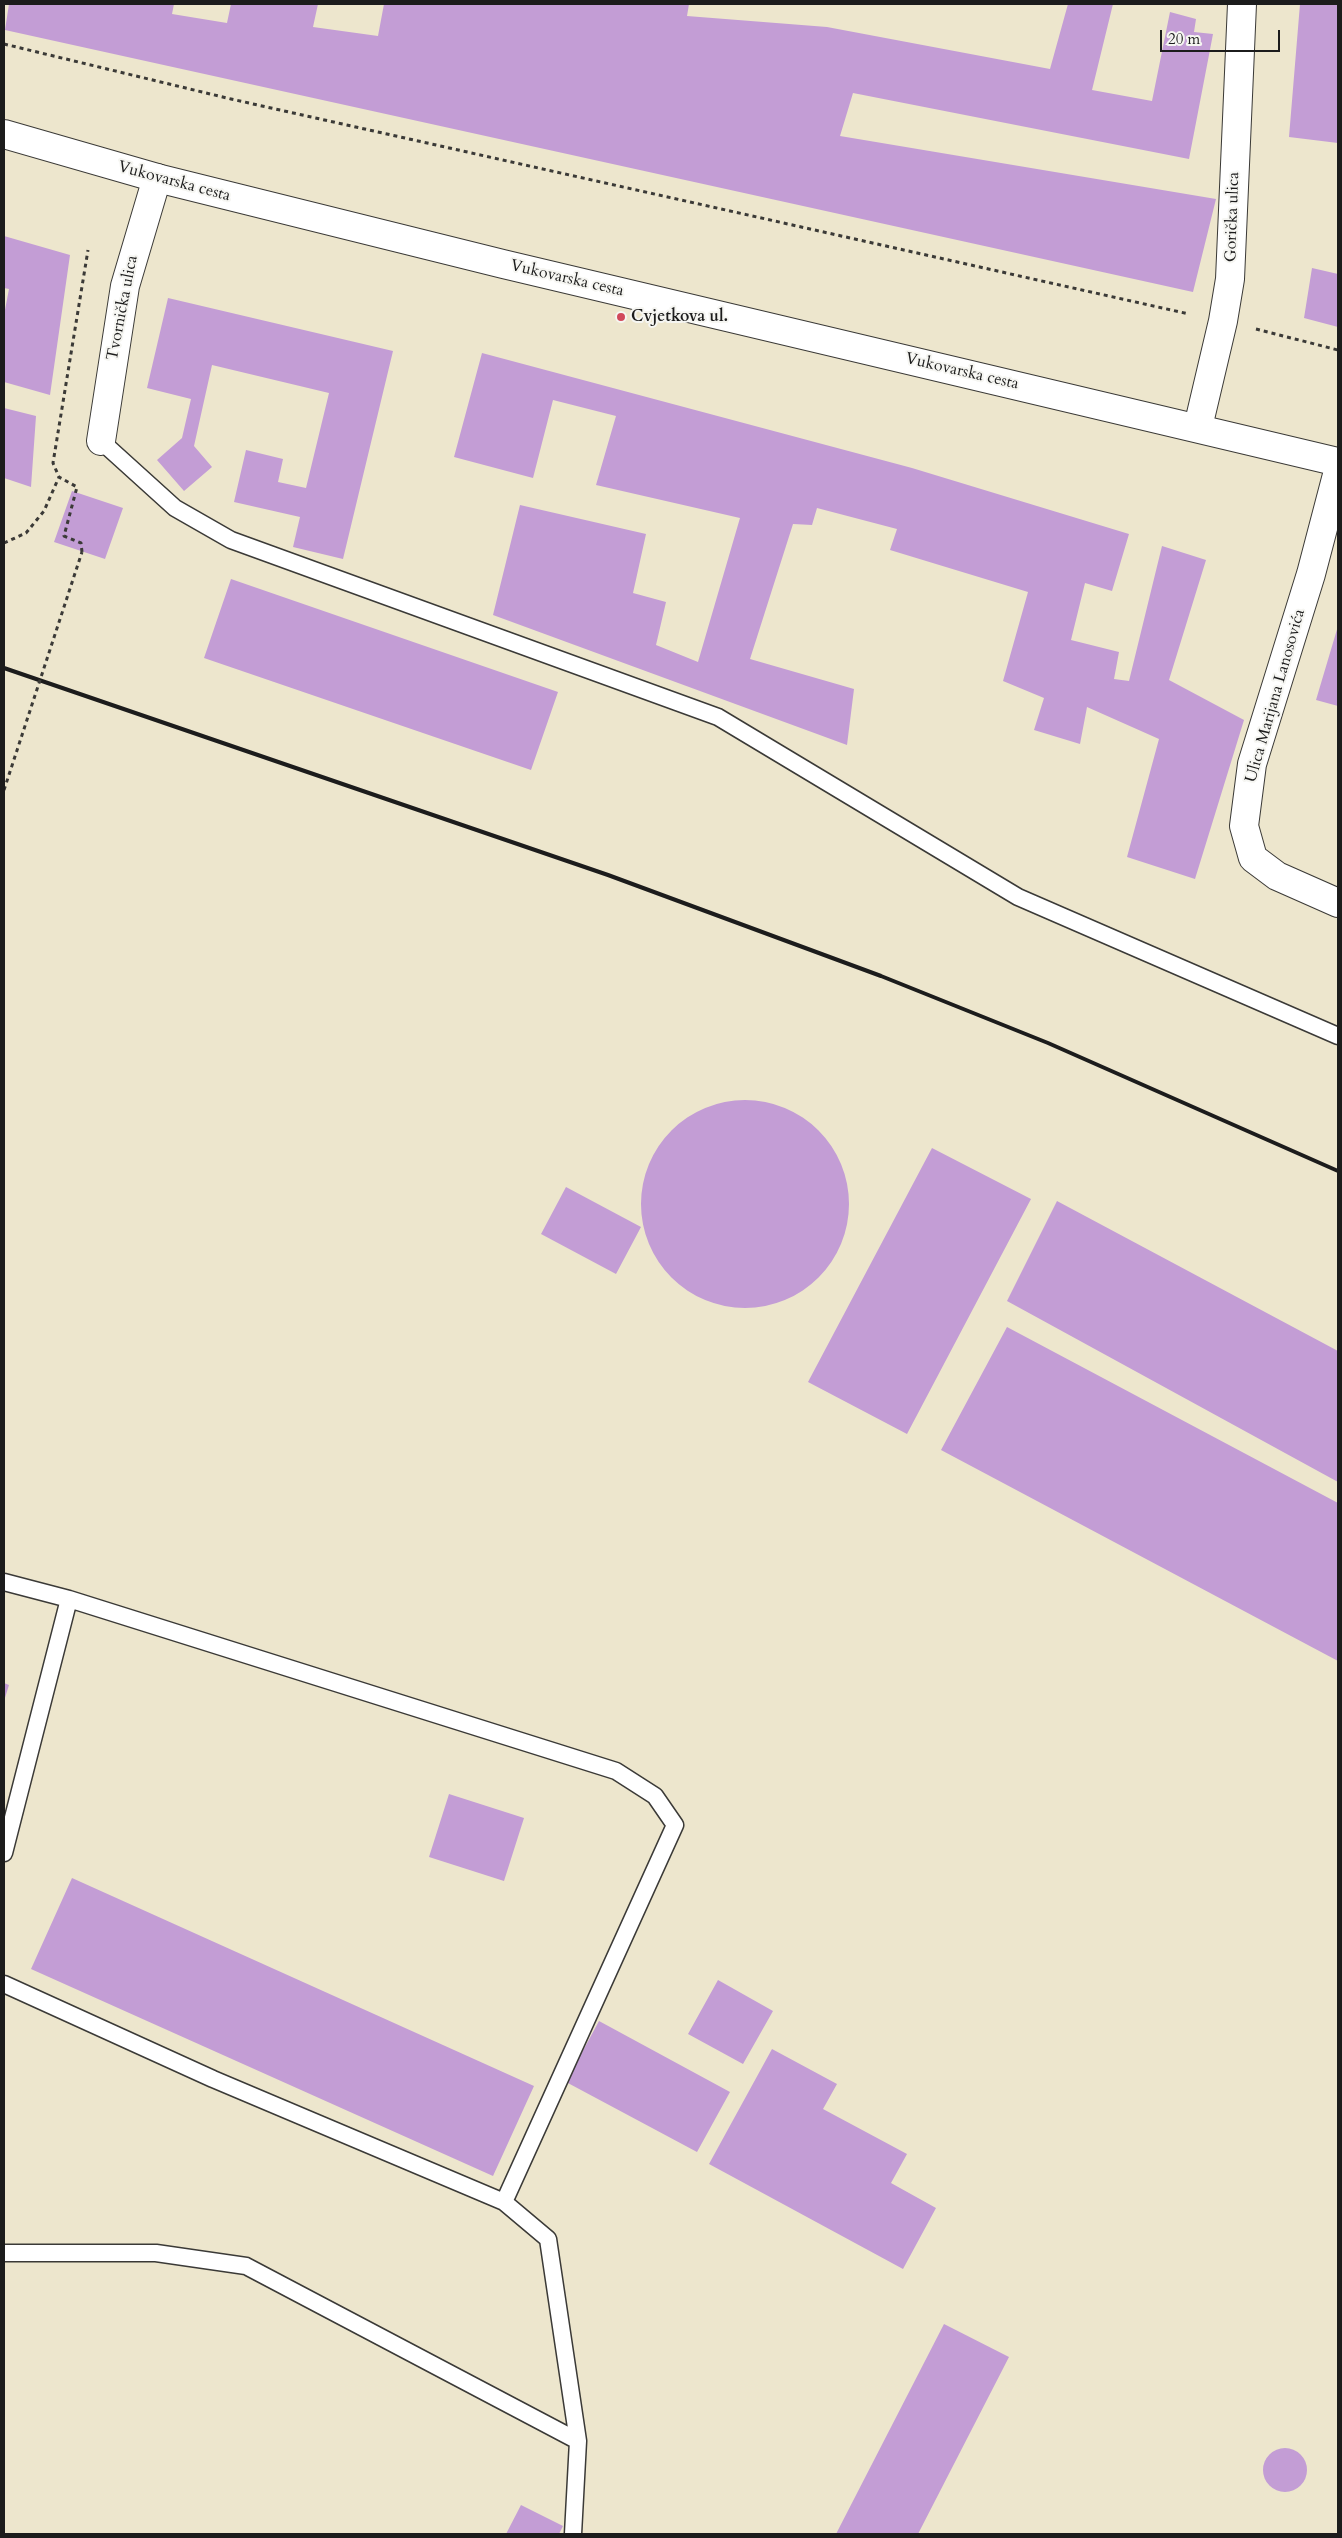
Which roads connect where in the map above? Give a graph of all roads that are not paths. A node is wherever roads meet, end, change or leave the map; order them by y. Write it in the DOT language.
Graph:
graph roads {
  1 [pos="1242,4"];
  2 [pos="4,134"];
  3 [pos="157,178"];
  4 [pos="1198,427"];
  5 [pos="101,441"];
  6 [pos="1338,462"];
  7 [pos="1338,471"];
  8 [pos="1338,903"];
  9 [pos="1338,1036"];
  10 [pos="4,1582"];
  11 [pos="69,1599"];
  12 [pos="4,1853"];
  13 [pos="4,1984"];
  14 [pos="504,2202"];
  15 [pos="4,2253"];
  16 [pos="578,2441"];
  17 [pos="573,2534"];
  1 -- 4 [label="main road, Gorička ulica"];
  2 -- 3 [label="main road, Vukovarska cesta"];
  3 -- 4 [label="main road, Vukovarska cesta"];
  3 -- 5 [label="main road, Tvornička ulica"];
  4 -- 6 [label="main road, Vukovarska cesta"];
  5 -- 9 [label="lane"];
  7 -- 8 [label="main road, Ulica Marijana Lanosovića"];
  10 -- 11 [label="lane"];
  11 -- 12 [label="lane"];
  11 -- 14 [label="lane"];
  13 -- 14 [label="lane"];
  14 -- 16 [label="lane"];
  15 -- 16 [label="lane"];
  16 -- 17 [label="lane"];
}
